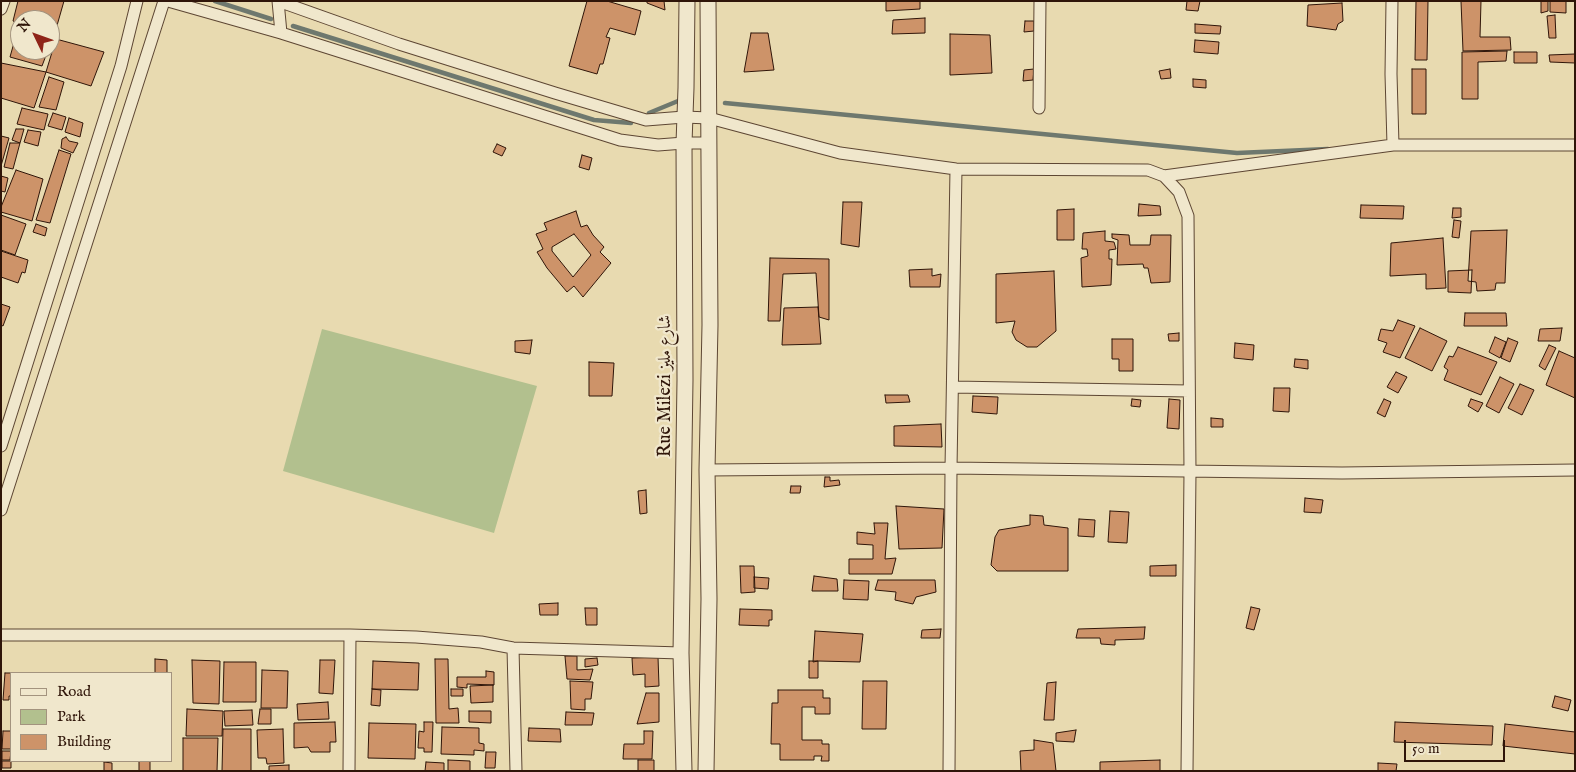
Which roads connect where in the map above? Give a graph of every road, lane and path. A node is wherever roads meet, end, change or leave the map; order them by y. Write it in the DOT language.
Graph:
graph roads {
  1 [pos="4,1"];
  2 [pos="137,1"];
  3 [pos="164,1"];
  4 [pos="168,1"];
  5 [pos="278,1"];
  6 [pos="688,1"];
  7 [pos="708,1"];
  8 [pos="1040,1"];
  9 [pos="1392,1"];
  10 [pos="1,9"];
  11 [pos="281,33"];
  12 [pos="1039,108"];
  13 [pos="684,117"];
  14 [pos="708,118"];
  15 [pos="684,143"];
  16 [pos="708,143"];
  17 [pos="1393,146"];
  18 [pos="1575,146"];
  19 [pos="956,168"];
  20 [pos="1164,176"];
  21 [pos="953,387"];
  22 [pos="1189,391"];
  23 [pos="1,446"];
  24 [pos="951,468"];
  25 [pos="707,470"];
  26 [pos="1575,470"];
  27 [pos="1190,472"];
  28 [pos="1,510"];
  29 [pos="1,635"];
  30 [pos="350,635"];
  31 [pos="513,648"];
  32 [pos="681,653"];
  33 [pos="349,771"];
  34 [pos="516,771"];
  35 [pos="684,771"];
  36 [pos="706,771"];
  37 [pos="949,771"];
  38 [pos="1187,771"];
  1 -- 10 [label="street"];
  2 -- 23 [label="street"];
  3 -- 28 [label="street"];
  4 -- 11 [label="street"];
  5 -- 11 [label="street"];
  5 -- 13 [label="street"];
  6 -- 13 [label="street, Rue Milezi شارع مليز"];
  7 -- 14 [label="street"];
  8 -- 12 [label="street"];
  9 -- 17 [label="street"];
  11 -- 15 [label="street"];
  13 -- 14 [label="street"];
  13 -- 15 [label="street, Rue Milezi شارع مليز"];
  14 -- 16 [label="street"];
  14 -- 19 [label="street"];
  15 -- 16 [label="street"];
  15 -- 32 [label="street, Rue Milezi شارع مليز"];
  16 -- 25 [label="street"];
  17 -- 18 [label="street"];
  17 -- 20 [label="street"];
  19 -- 20 [label="street"];
  19 -- 21 [label="street"];
  20 -- 22 [label="street"];
  21 -- 22 [label="street"];
  21 -- 24 [label="street"];
  22 -- 27 [label="street"];
  24 -- 25 [label="street"];
  24 -- 27 [label="street"];
  24 -- 37 [label="street"];
  25 -- 36 [label="street"];
  26 -- 27 [label="street"];
  27 -- 38 [label="street"];
  29 -- 30 [label="street"];
  30 -- 31 [label="street"];
  30 -- 33 [label="street"];
  31 -- 32 [label="street"];
  31 -- 34 [label="street"];
  32 -- 35 [label="street, Rue Milezi شارع مليز"];
}
